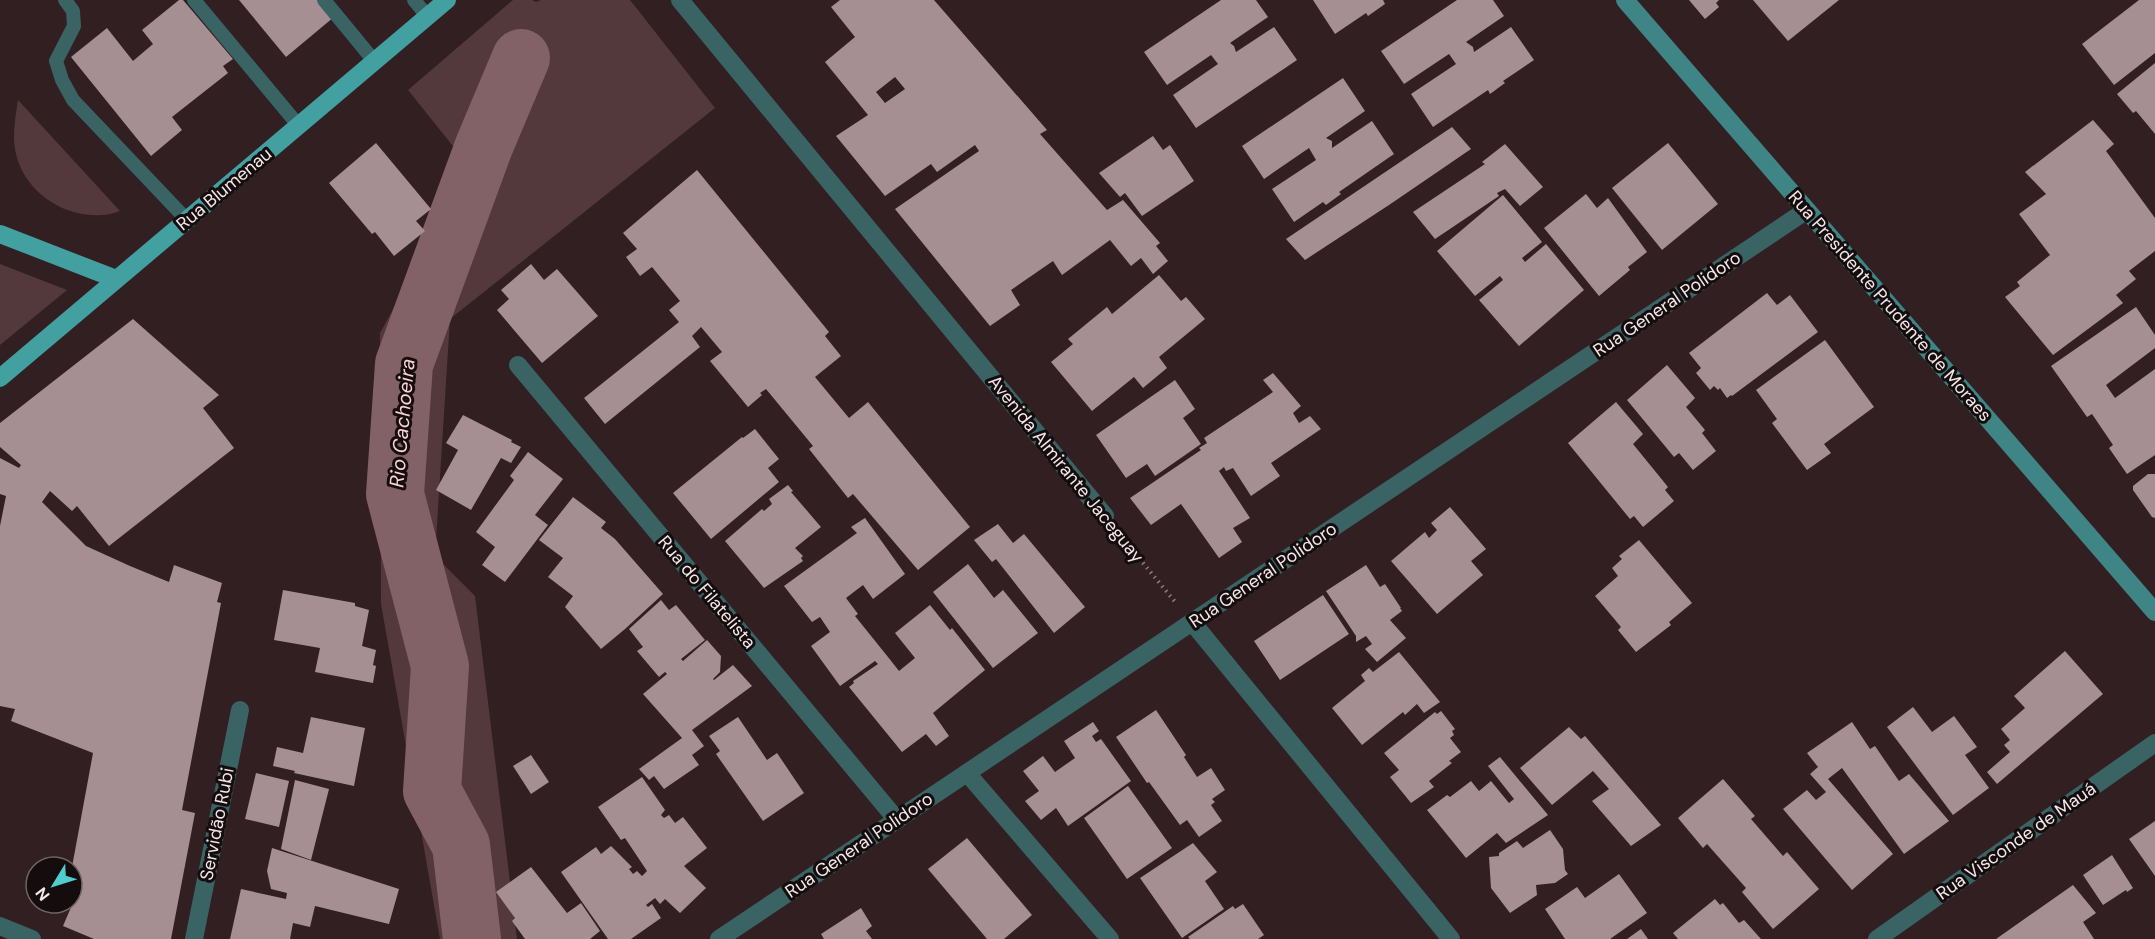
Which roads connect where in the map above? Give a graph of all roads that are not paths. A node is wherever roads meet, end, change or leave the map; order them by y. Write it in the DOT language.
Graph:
graph roads {
  1 [pos="65,0"];
  2 [pos="194,0"];
  3 [pos="324,0"];
  4 [pos="414,0"];
  5 [pos="447,0"];
  6 [pos="680,0"];
  7 [pos="1625,0"];
  8 [pos="428,17"];
  9 [pos="375,62"];
  10 [pos="299,126"];
  11 [pos="1807,210"];
  12 [pos="187,220"];
  13 [pos="0,234"];
  14 [pos="116,279"];
  15 [pos="518,365"];
  16 [pos="0,378"];
  17 [pos="1105,516"];
  18 [pos="2155,612"];
  19 [pos="1191,622"];
  20 [pos="240,710"];
  21 [pos="2155,743"];
  22 [pos="967,772"];
  23 [pos="897,820"];
  24 [pos="0,926"];
  25 [pos="32,939"];
  26 [pos="194,939"];
  27 [pos="719,939"];
  28 [pos="1110,939"];
  29 [pos="1451,939"];
  30 [pos="1877,939"];
  1 -- 12 [label="lane"];
  2 -- 10 [label="lane"];
  3 -- 9 [label="lane"];
  4 -- 8 [label="lane"];
  5 -- 8 [label="main road, Rua Blumenau"];
  6 -- 17 [label="street, Avenida Almirante Jaceguay"];
  7 -- 11 [label="main road, Rua Presidente Prudente de Moraes"];
  8 -- 9 [label="main road, Rua Blumenau"];
  9 -- 10 [label="main road, Rua Blumenau"];
  10 -- 12 [label="main road, Rua Blumenau"];
  11 -- 18 [label="main road, Rua Presidente Prudente de Moraes"];
  11 -- 19 [label="street, Rua General Polidoro"];
  12 -- 14 [label="main road, Rua Blumenau"];
  13 -- 14 [label="main road"];
  14 -- 16 [label="main road, Rua Blumenau"];
  15 -- 23 [label="street, Rua do Filatelista"];
  19 -- 22 [label="street, Rua General Polidoro"];
  19 -- 29 [label="street"];
  20 -- 26 [label="street, Servidão Rubi"];
  21 -- 30 [label="street, Rua Visconde de Mauá"];
  22 -- 23 [label="street, Rua General Polidoro"];
  22 -- 28 [label="street"];
  23 -- 27 [label="street, Rua General Polidoro"];
  24 -- 25 [label="street"];
}
